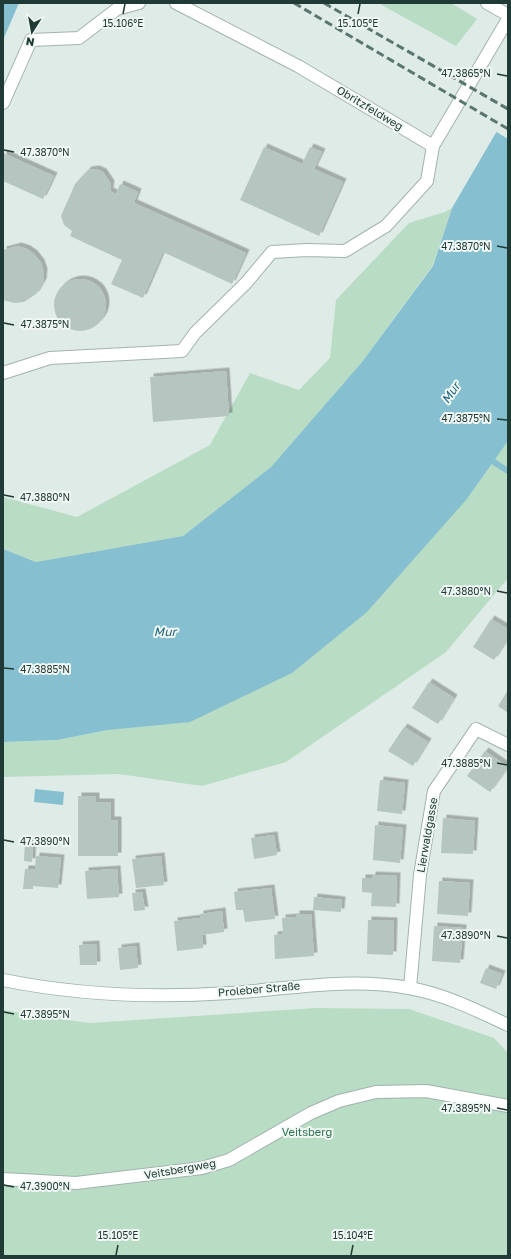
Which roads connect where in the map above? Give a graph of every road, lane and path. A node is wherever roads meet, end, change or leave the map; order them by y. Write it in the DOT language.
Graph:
graph roads {
  1 [pos="139,3"];
  2 [pos="176,3"];
  3 [pos="487,3"];
  4 [pos="508,15"];
  5 [pos="508,19"];
  6 [pos="3,103"];
  7 [pos="433,146"];
  8 [pos="3,373"];
  9 [pos="508,745"];
  10 [pos="3,980"];
  11 [pos="410,988"];
  12 [pos="508,1025"];
  13 [pos="508,1106"];
  14 [pos="3,1179"];
  1 -- 6 [label="street"];
  2 -- 7 [label="street, Obritzfeldweg"];
  3 -- 4 [label="street"];
  5 -- 7 [label="street"];
  7 -- 8 [label="street"];
  9 -- 11 [label="street, Lierwaldgasse"];
  10 -- 11 [label="street, Proleber Straße"];
  11 -- 12 [label="street, Proleber Straße"];
  13 -- 14 [label="street, Veitsbergweg"];
}
